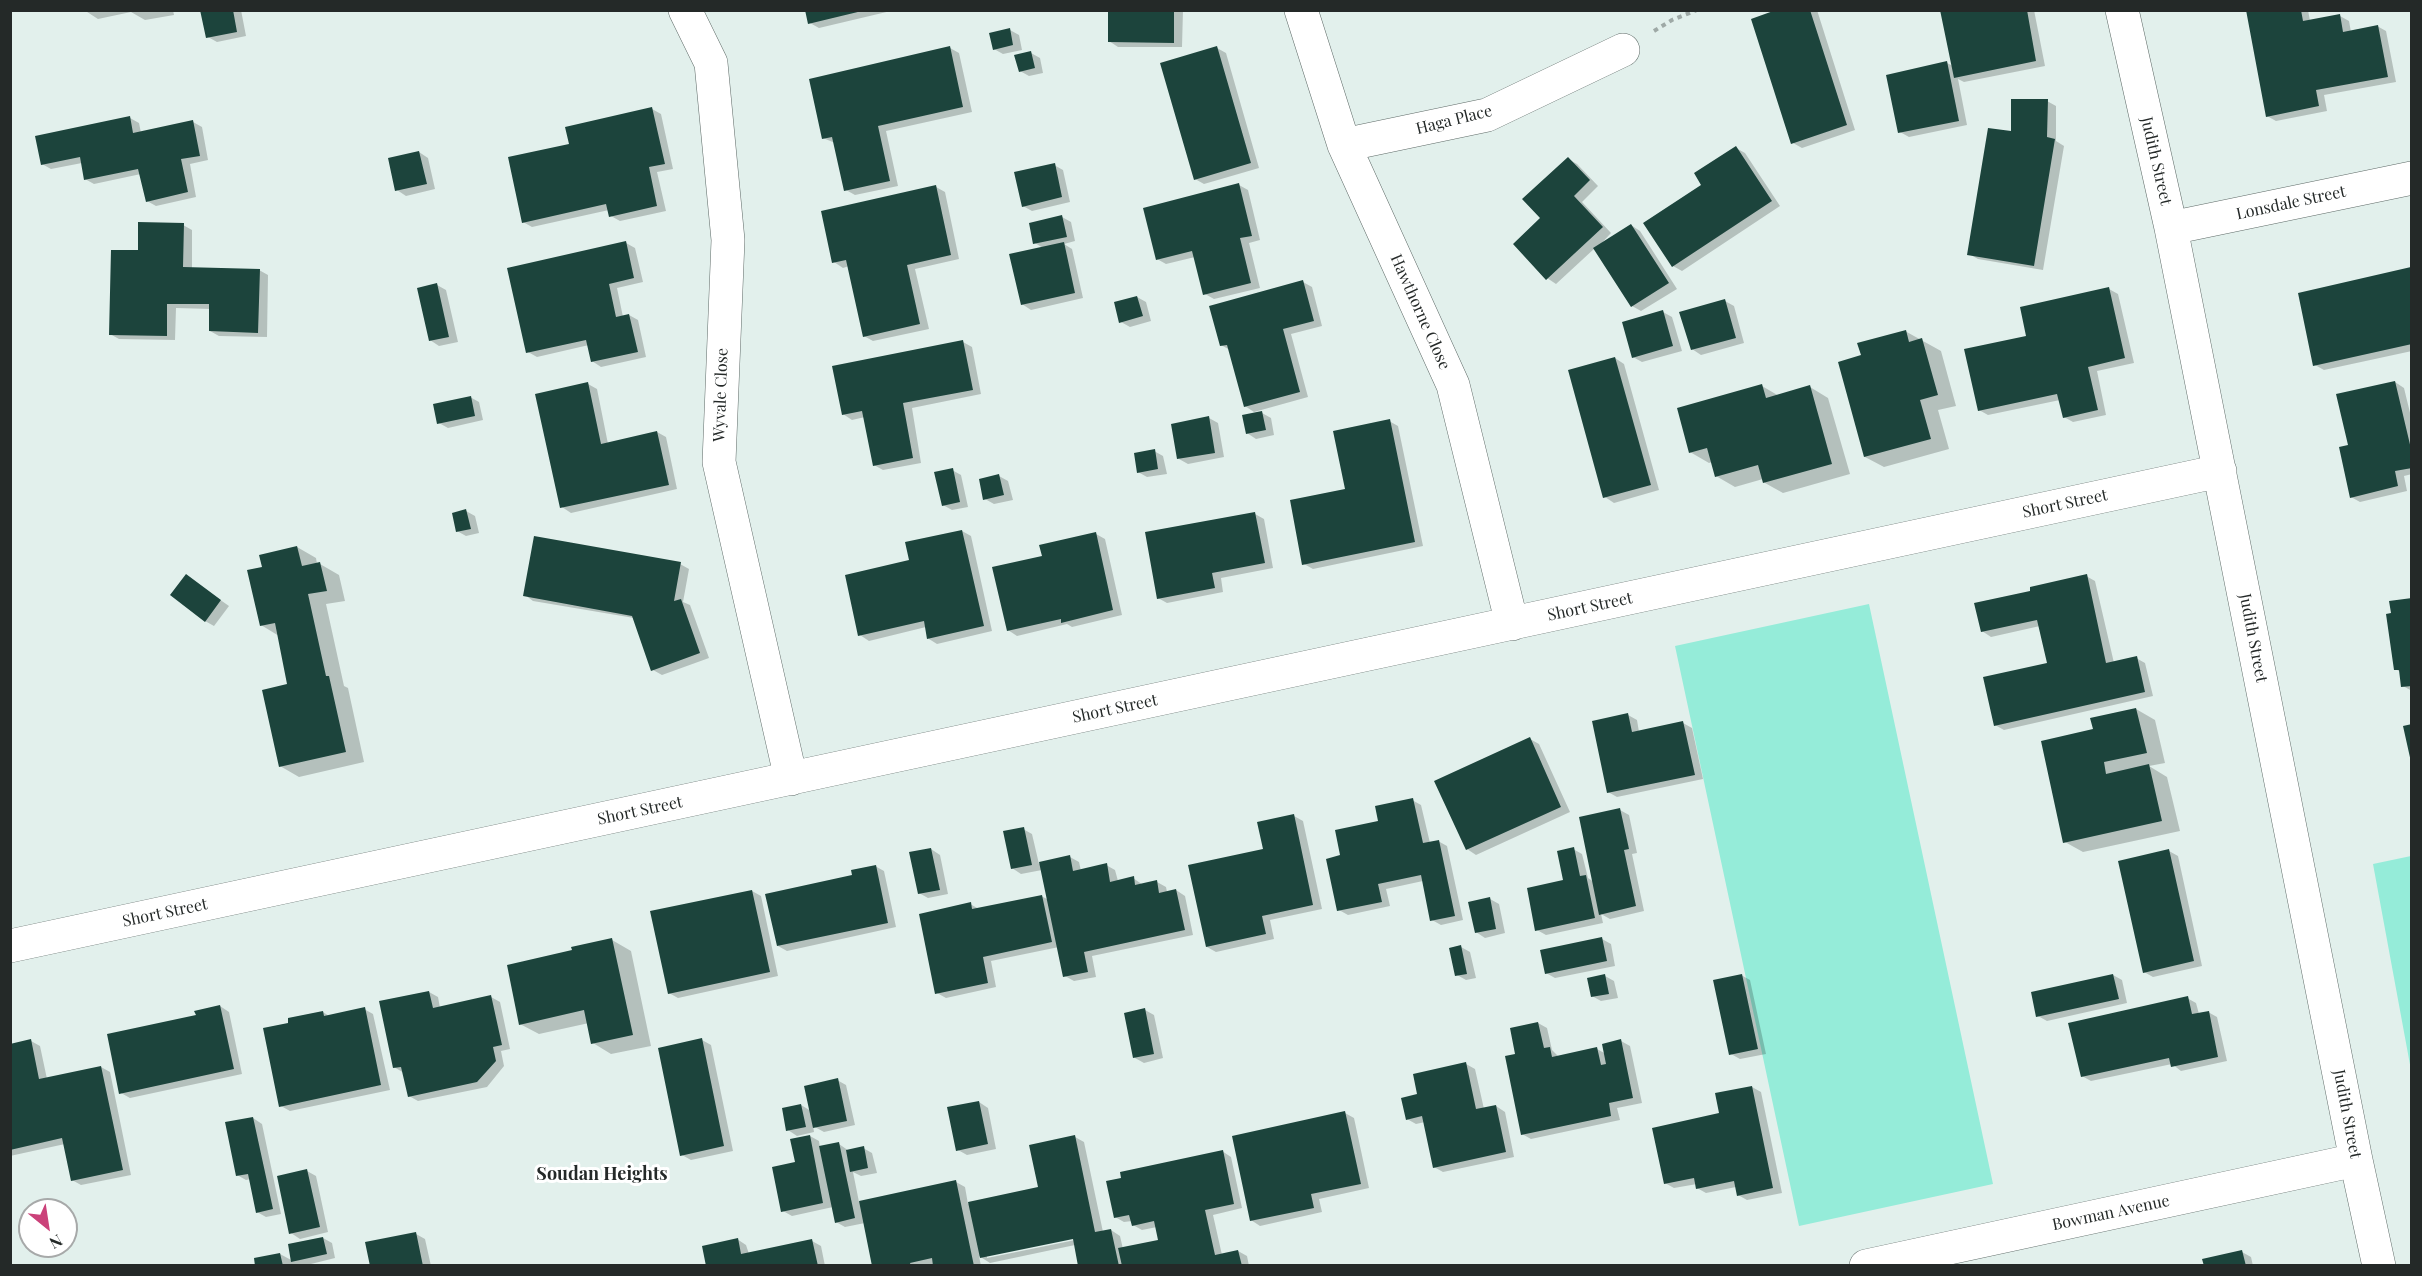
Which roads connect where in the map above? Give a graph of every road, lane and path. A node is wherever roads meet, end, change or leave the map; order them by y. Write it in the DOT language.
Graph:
graph roads {
  1 [pos="685,10"];
  2 [pos="1300,10"];
  3 [pos="1697,10"];
  4 [pos="2122,10"];
  5 [pos="1672,20"];
  6 [pos="1623,50"];
  7 [pos="1344,145"];
  8 [pos="2412,178"];
  9 [pos="2172,228"];
  10 [pos="2220,471"];
  11 [pos="1512,624"];
  12 [pos="791,779"];
  13 [pos="10,946"];
  14 [pos="2356,1160"];
  15 [pos="1866,1266"];
  16 [pos="2379,1266"];
  1 -- 12 [label="street, Wyvale Close"];
  2 -- 7 [label="street, Hawthorne Close"];
  3 -- 5 [label="path"];
  4 -- 9 [label="street, Judith Street"];
  6 -- 7 [label="street, Haga Place"];
  7 -- 11 [label="street, Hawthorne Close"];
  8 -- 9 [label="street, Lonsdale Street"];
  9 -- 10 [label="street, Judith Street"];
  10 -- 11 [label="street, Short Street"];
  10 -- 14 [label="street, Judith Street"];
  11 -- 12 [label="street, Short Street"];
  12 -- 13 [label="street, Short Street"];
  14 -- 15 [label="street, Bowman Avenue"];
  14 -- 16 [label="street, Judith Street"];
}
